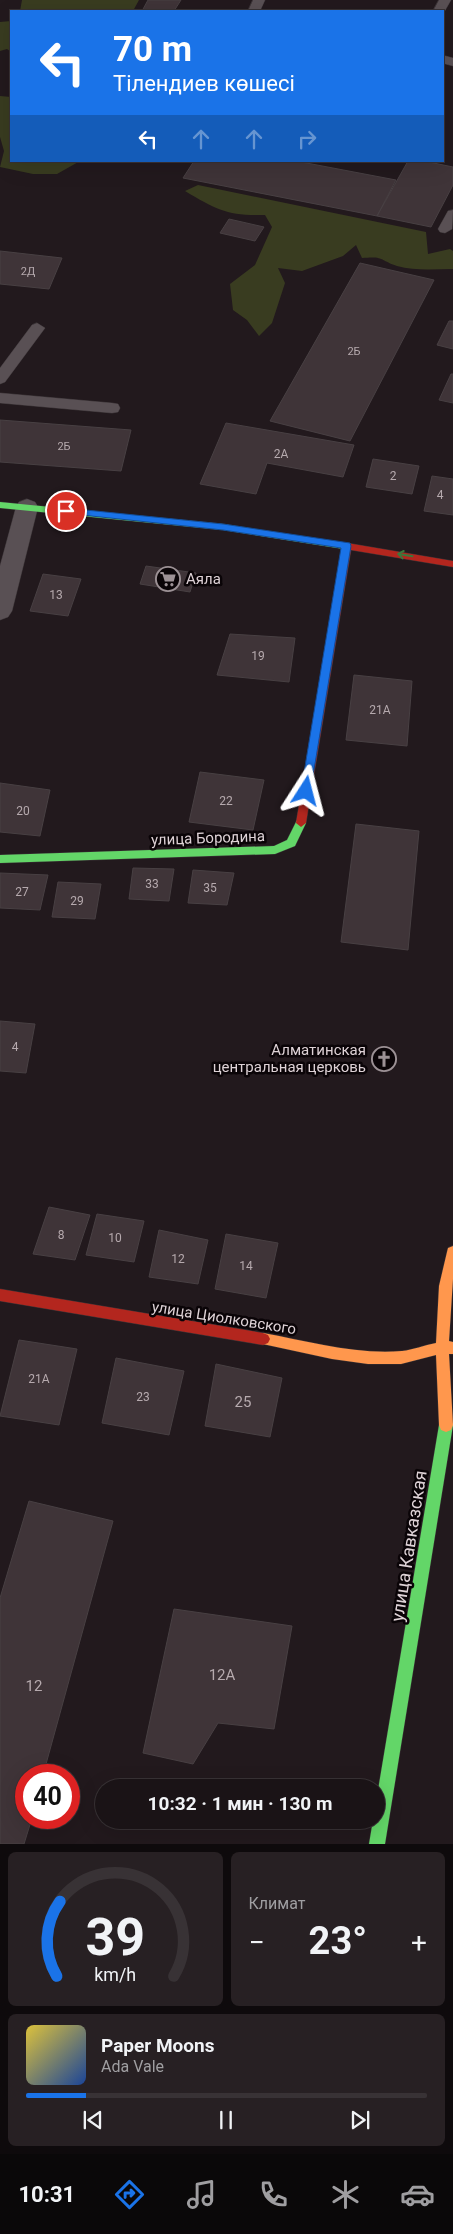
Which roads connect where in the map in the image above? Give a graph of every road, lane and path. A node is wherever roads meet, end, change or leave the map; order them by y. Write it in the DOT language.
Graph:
graph roads {
  1 [pos="453,214"];
  2 [pos="446,229"];
  3 [pos="37,328"];
  4 [pos="0,379"];
  5 [pos="0,398"];
  6 [pos="112,408"];
  7 [pos="0,504"];
  8 [pos="27,507"];
  9 [pos="346,546"];
  10 [pos="453,564"];
  11 [pos="0,611"];
  12 [pos="0,859"];
  13 [pos="453,1252"];
  14 [pos="0,1295"];
  15 [pos="447,1347"];
  16 [pos="377,1844"];
  1 -- 2 [label="lane"];
  3 -- 4 [label="lane"];
  5 -- 6 [label="lane"];
  7 -- 8 [label="street"];
  8 -- 9 [label="street"];
  8 -- 11 [label="street"];
  10 -- 9 [label="street, one-way"];
  9 -- 12 [label="street, улица Бородина"];
  13 -- 15 [label="street, улица Кавказская"];
  14 -- 15 [label="street, улица Циолковского"];
  15 -- 16 [label="street, улица Кавказская"];
}
